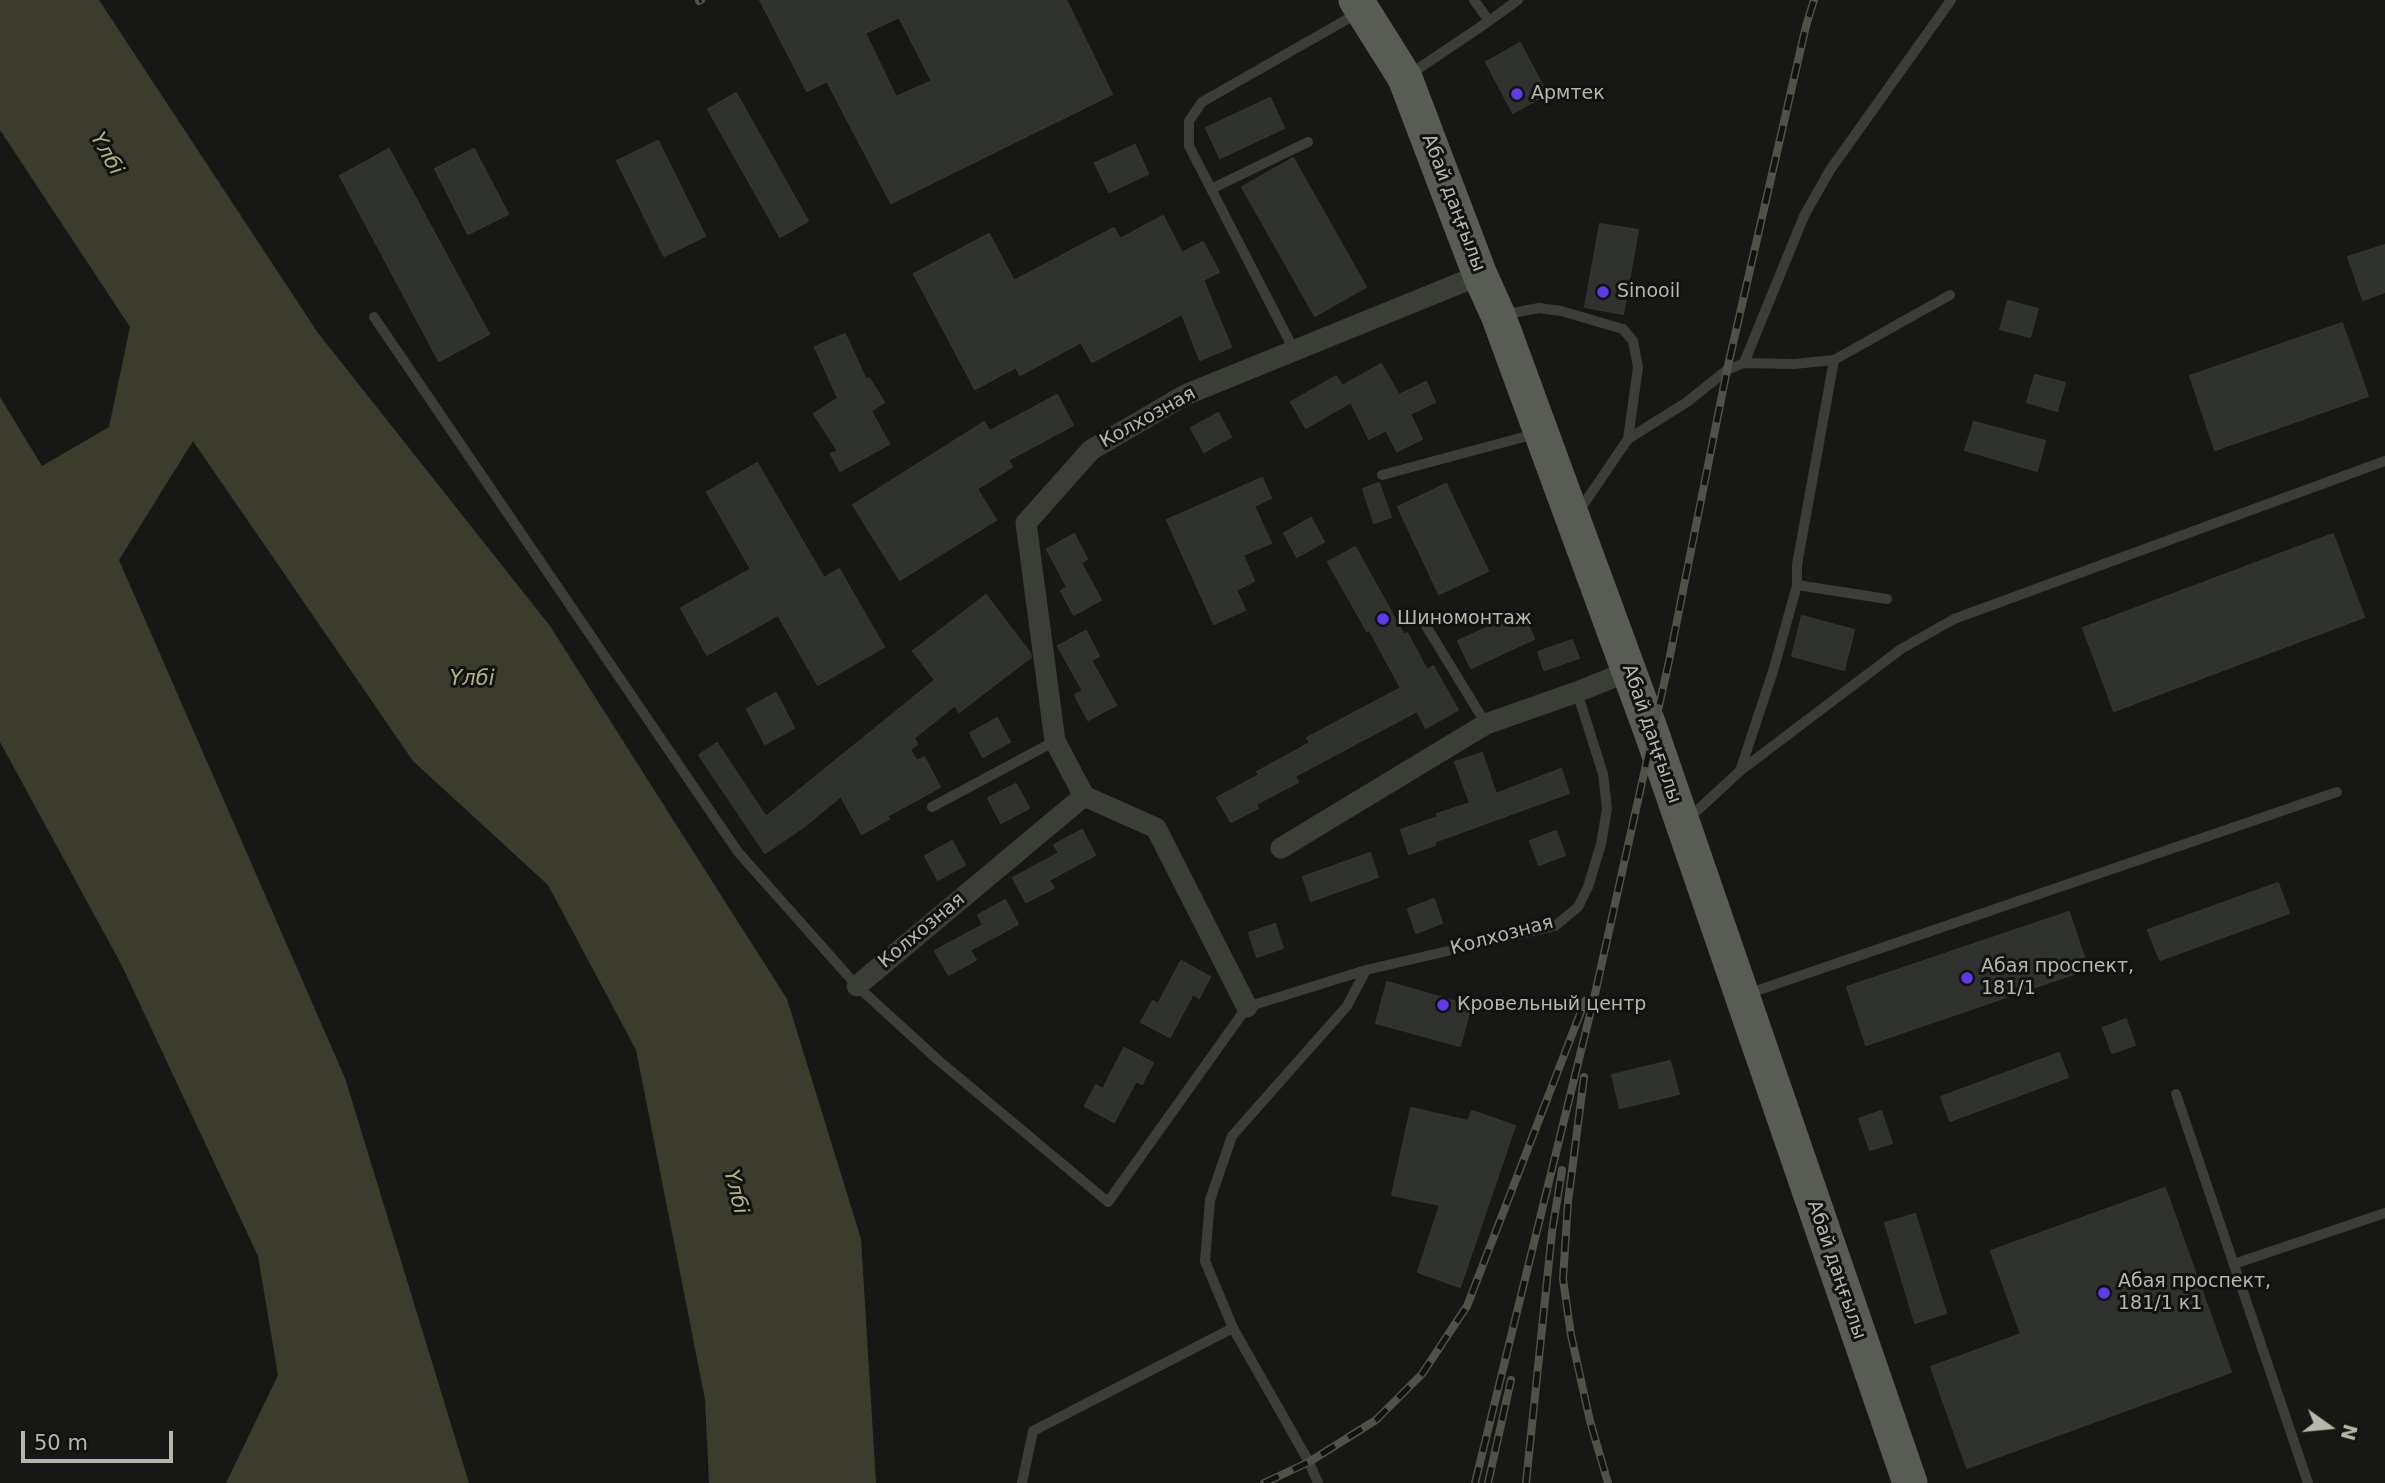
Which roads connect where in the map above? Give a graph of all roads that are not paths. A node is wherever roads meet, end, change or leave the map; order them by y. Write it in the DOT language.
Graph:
graph roads {
  1 [pos="1474,0"];
  2 [pos="1518,0"];
  3 [pos="1951,0"];
  4 [pos="1359,5"];
  5 [pos="1489,21"];
  6 [pos="1405,78"];
  7 [pos="1308,142"];
  8 [pos="1211,189"];
  9 [pos="1480,275"];
  10 [pos="1950,295"];
  11 [pos="1498,315"];
  12 [pos="374,317"];
  13 [pos="1294,350"];
  14 [pos="1833,360"];
  15 [pos="1744,363"];
  16 [pos="1541,433"];
  17 [pos="1628,439"];
  18 [pos="2385,461"];
  19 [pos="1382,475"];
  20 [pos="1573,519"];
  21 [pos="1797,585"];
  22 [pos="1888,599"];
  23 [pos="1420,616"];
  24 [pos="1629,671"];
  25 [pos="1577,692"];
  26 [pos="1486,723"];
  27 [pos="1055,741"];
  28 [pos="1740,771"];
  29 [pos="2336,792"];
  30 [pos="1084,796"];
  31 [pos="932,807"];
  32 [pos="1682,825"];
  33 [pos="1280,848"];
  34 [pos="1366,970"];
  35 [pos="857,986"];
  36 [pos="1741,996"];
  37 [pos="1247,1007"];
  38 [pos="2176,1094"];
  39 [pos="2385,1213"];
  40 [pos="2234,1264"];
  41 [pos="1233,1328"];
  42 [pos="1022,1483"];
  43 [pos="1318,1483"];
  44 [pos="1910,1483"];
  45 [pos="2308,1483"];
  1 -- 5 [label="lane"];
  2 -- 5 [label="lane"];
  3 -- 15 [label="lane"];
  4 -- 6 [label="main road, Абай даңғылы"];
  4 -- 8 [label="lane"];
  5 -- 6 [label="lane"];
  6 -- 9 [label="main road, Абай даңғылы"];
  7 -- 8 [label="lane"];
  8 -- 13 [label="lane"];
  9 -- 11 [label="main road, Абай даңғылы"];
  9 -- 13 [label="street, Колхозная"];
  10 -- 14 [label="lane"];
  11 -- 16 [label="main road, Абай даңғылы"];
  11 -- 17 [label="lane"];
  12 -- 35 [label="lane"];
  13 -- 27 [label="street, Колхозная"];
  14 -- 15 [label="lane"];
  14 -- 21 [label="lane"];
  15 -- 17 [label="lane"];
  16 -- 19 [label="lane"];
  16 -- 20 [label="main road, Абай даңғылы"];
  17 -- 20 [label="lane"];
  18 -- 28 [label="lane"];
  20 -- 24 [label="main road, Абай даңғылы"];
  21 -- 22 [label="lane"];
  21 -- 28 [label="lane"];
  23 -- 26 [label="lane"];
  24 -- 25 [label="street"];
  24 -- 32 [label="main road, Абай даңғылы"];
  25 -- 26 [label="street"];
  25 -- 34 [label="lane, Колхозная"];
  26 -- 33 [label="street"];
  27 -- 30 [label="street, Колхозная"];
  27 -- 31 [label="lane"];
  28 -- 32 [label="lane"];
  29 -- 36 [label="lane"];
  30 -- 35 [label="street, Колхозная"];
  30 -- 37 [label="street"];
  32 -- 36 [label="main road, Абай даңғылы"];
  34 -- 37 [label="lane, Колхозная"];
  34 -- 41 [label="lane"];
  35 -- 37 [label="lane"];
  36 -- 44 [label="main road, Абай даңғылы"];
  38 -- 40 [label="lane"];
  39 -- 40 [label="lane"];
  40 -- 45 [label="lane"];
  41 -- 42 [label="lane"];
  41 -- 43 [label="lane"];
}
